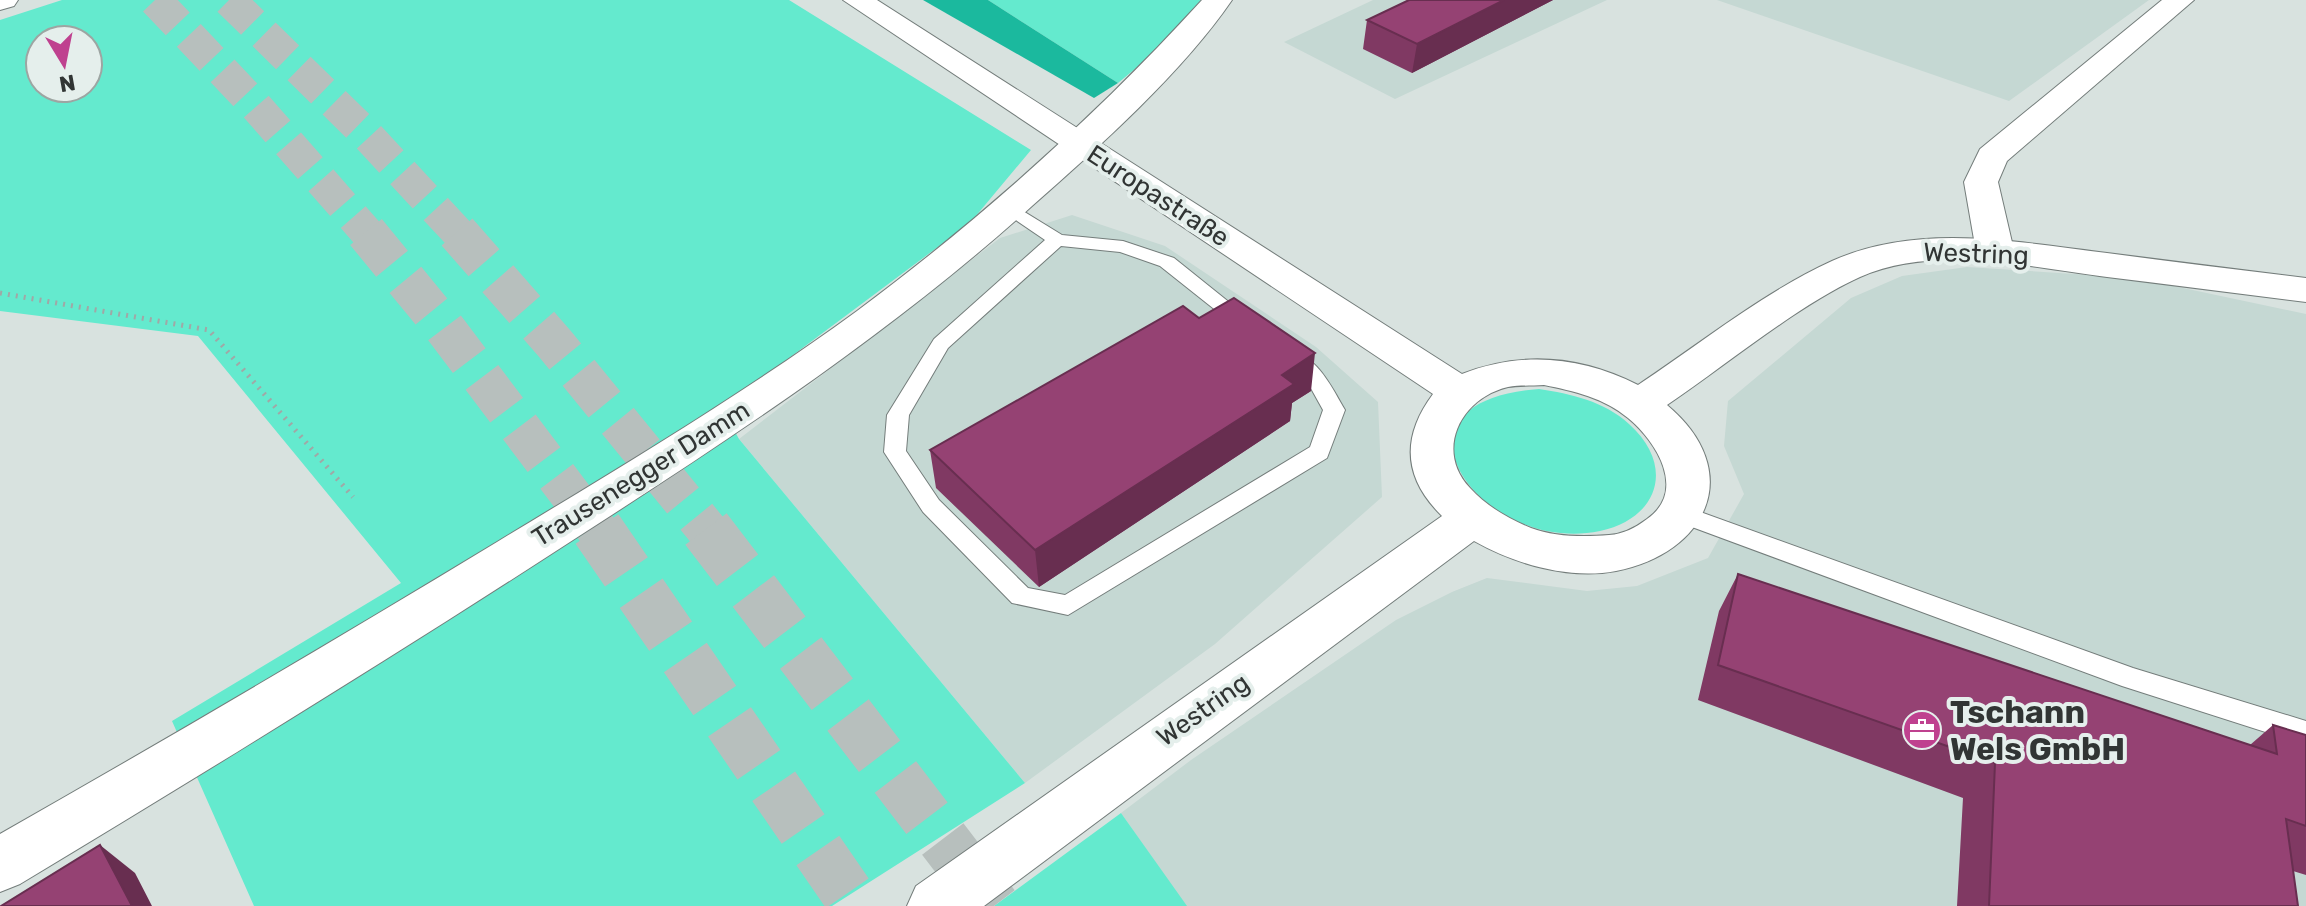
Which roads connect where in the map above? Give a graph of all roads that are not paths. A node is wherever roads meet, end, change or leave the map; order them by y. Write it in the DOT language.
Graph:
graph roads {
  1 [pos="857,0"];
  2 [pos="1218,0"];
  3 [pos="2180,0"];
  4 [pos="1078,145"];
  5 [pos="1010,208"];
  6 [pos="1057,240"];
  7 [pos="1995,251"];
  8 [pos="2306,290"];
  9 [pos="1458,391"];
  10 [pos="1639,404"];
  11 [pos="1681,514"];
  12 [pos="1473,518"];
  13 [pos="2306,733"];
  14 [pos="0,865"];
  15 [pos="937,906"];
  1 -- 4 [label="street, Europastraße"];
  2 -- 4 [label="street, Trausenegger Damm"];
  3 -- 7 [label="street"];
  4 -- 5 [label="street, Trausenegger Damm"];
  4 -- 9 [label="street, Europastraße"];
  5 -- 6 [label="lane"];
  5 -- 14 [label="street, Trausenegger Damm"];
  6 -- 6 [label="lane"];
  7 -- 8 [label="street, Westring"];
  7 -- 10 [label="street, Westring"];
  9 -- 10 [label="street"];
  9 -- 12 [label="street"];
  10 -- 11 [label="street"];
  11 -- 12 [label="street"];
  11 -- 13 [label="lane"];
  12 -- 15 [label="street, Westring"];
}
